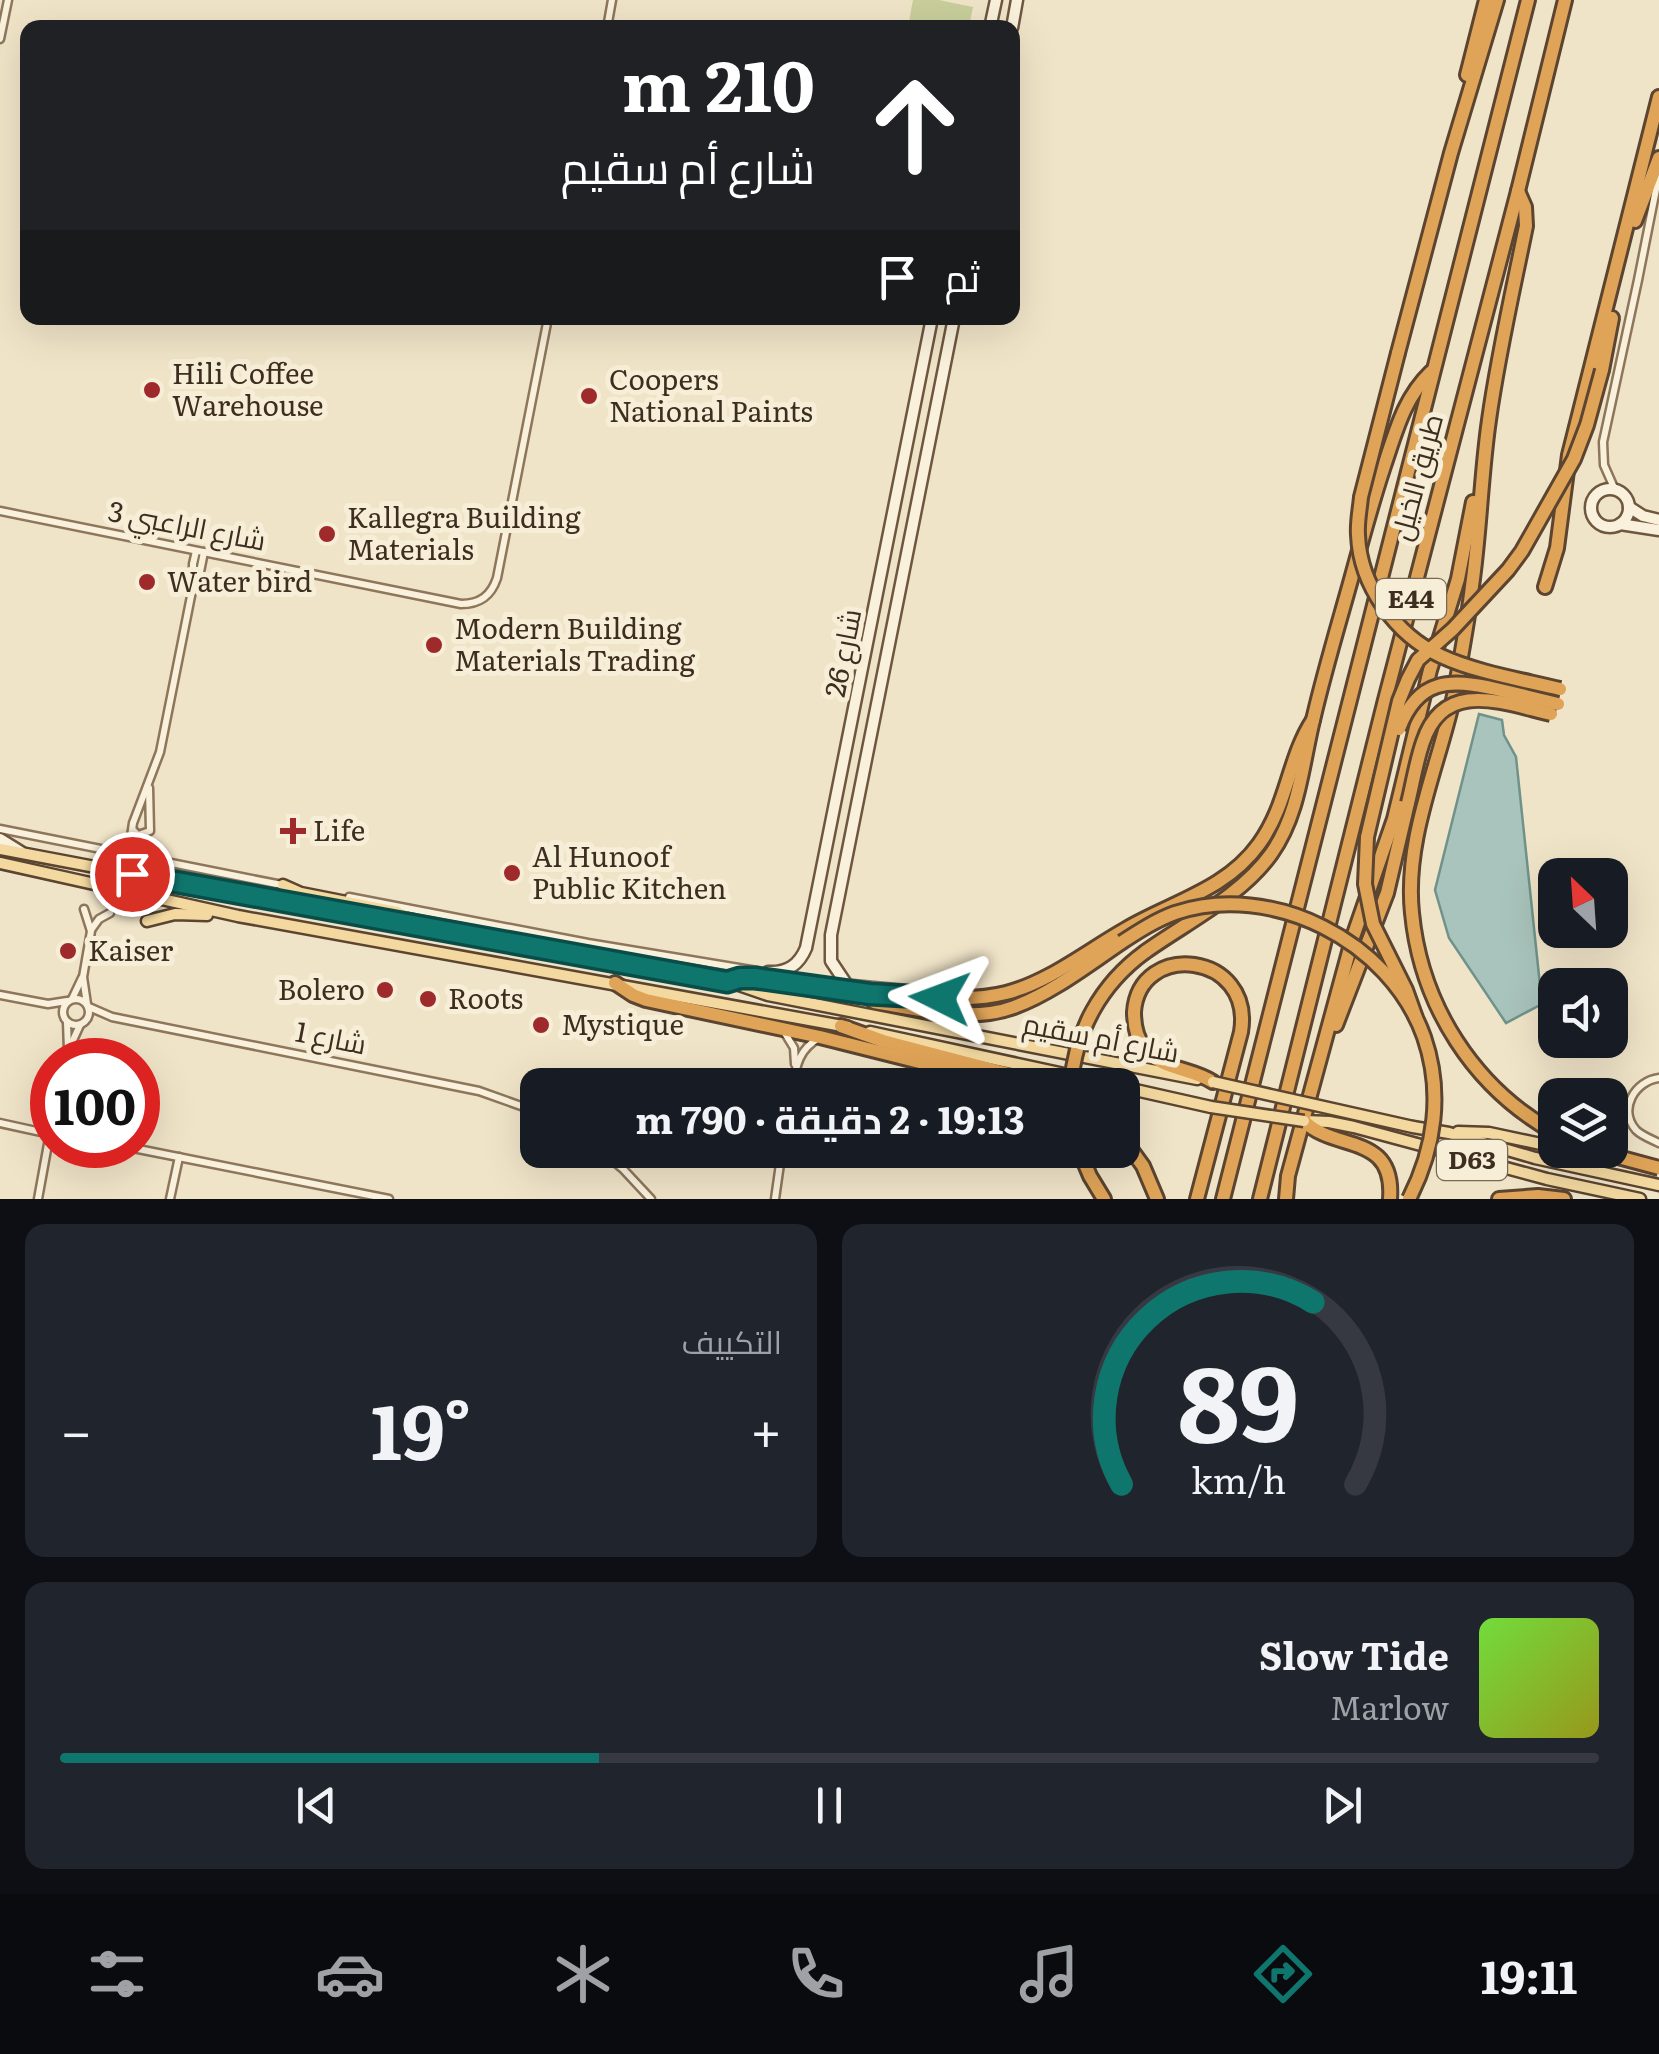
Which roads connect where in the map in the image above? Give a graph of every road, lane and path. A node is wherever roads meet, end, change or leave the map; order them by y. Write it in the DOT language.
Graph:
graph roads {
  1 [pos="8,0"];
  2 [pos="1486,0"];
  3 [pos="1497,0"];
  4 [pos="1528,0"];
  5 [pos="1566,0"];
  6 [pos="0,39"];
  7 [pos="1659,97"];
  8 [pos="1451,153"];
  9 [pos="1659,158"];
  10 [pos="1659,172"];
  11 [pos="1518,191"];
  12 [pos="547,325"];
  13 [pos="931,325"];
  14 [pos="953,325"];
  15 [pos="1433,370"];
  16 [pos="1482,482"];
  17 [pos="1615,490"];
  18 [pos="897,498"];
  19 [pos="1629,507"];
  20 [pos="0,511"];
  21 [pos="1659,520"];
  22 [pos="1620,524"];
  23 [pos="913,526"];
  24 [pos="1659,530"];
  25 [pos="200,552"];
  26 [pos="1545,587"];
  27 [pos="1560,689"];
  28 [pos="1313,720"];
  29 [pos="842,771"];
  30 [pos="1382,778"];
  31 [pos="149,782"];
  32 [pos="860,791"];
  33 [pos="0,829"];
  34 [pos="132,829"];
  35 [pos="0,839"];
  36 [pos="0,848"];
  37 [pos="113,851"];
  38 [pos="21,852"];
  39 [pos="0,867"];
  40 [pos="283,886"];
  41 [pos="84,909"];
  42 [pos="110,913"];
  43 [pos="238,916"];
  44 [pos="148,921"];
  45 [pos="428,928"];
  46 [pos="91,931"];
  47 [pos="768,972"];
  48 [pos="83,976"];
  49 [pos="731,983"];
  50 [pos="615,984"];
  51 [pos="847,985"];
  52 [pos="0,995"];
  53 [pos="964,998"];
  54 [pos="71,1000"];
  55 [pos="48,1004"];
  56 [pos="88,1005"];
  57 [pos="112,1017"];
  58 [pos="1416,1018"];
  59 [pos="66,1020"];
  60 [pos="82,1023"];
  61 [pos="841,1026"];
  62 [pos="782,1029"];
  63 [pos="820,1037"];
  64 [pos="67,1038"];
  65 [pos="74,1038"];
  66 [pos="794,1068"];
  67 [pos="795,1068"];
  68 [pos="943,1068"];
  69 [pos="986,1068"];
  70 [pos="1035,1068"];
  71 [pos="1073,1068"];
  72 [pos="1314,1078"];
  73 [pos="1659,1078"];
  74 [pos="1214,1082"];
  75 [pos="1140,1091"];
  76 [pos="520,1105"];
  77 [pos="1304,1121"];
  78 [pos="0,1123"];
  79 [pos="1538,1123"];
  80 [pos="30,1130"];
  81 [pos="1448,1133"];
  82 [pos="1659,1142"];
  83 [pos="1538,1143"];
  84 [pos="160,1153"];
  85 [pos="179,1156"];
  86 [pos="1628,1156"];
  87 [pos="1628,1160"];
  88 [pos="1659,1160"];
  89 [pos="1140,1162"];
  90 [pos="44,1168"];
  91 [pos="622,1168"];
  92 [pos="779,1168"];
  93 [pos="1087,1168"];
  94 [pos="1659,1168"];
  95 [pos="1659,1185"];
  96 [pos="38,1199"];
  97 [pos="170,1199"];
  98 [pos="389,1199"];
  99 [pos="651,1199"];
  100 [pos="775,1199"];
  101 [pos="1104,1199"];
  102 [pos="1157,1199"];
  103 [pos="1197,1199"];
  104 [pos="1223,1199"];
  105 [pos="1260,1199"];
  106 [pos="1286,1199"];
  107 [pos="1390,1199"];
  108 [pos="1409,1199"];
  109 [pos="1499,1199"];
  110 [pos="1564,1199"];
  111 [pos="1640,1199"];
  1 -- 6 [label="street"];
  2 -- 8 [label="highway"];
  3 -- 8 [label="highway"];
  4 -- 15 [label="highway, طريق الخيل / E44"];
  5 -- 11 [label="highway, طريق الخيل / E44"];
  7 -- 26 [label="highway"];
  8 -- 27 [label="highway, bridge"];
  9 -- 30 [label="highway, bridge"];
  10 -- 17 [label="street"];
  11 -- 16 [label="highway"];
  11 -- 105 [label="highway, طريق الخيل / E44"];
  12 -- 25 [label="street, شارع الراعبي 3"];
  13 -- 18 [label="main road, شارع 26"];
  14 -- 23 [label="main road, شارع 26"];
  15 -- 28 [label="highway"];
  15 -- 104 [label="highway, طريق الخيل / E44"];
  16 -- 72 [label="highway"];
  16 -- 79 [label="highway"];
  17 -- 19 [label="main road"];
  17 -- 22 [label="main road"];
  18 -- 23 [label="main road"];
  18 -- 29 [label="main road, شارع 26"];
  19 -- 21 [label="main road"];
  19 -- 22 [label="main road"];
  20 -- 25 [label="street, شارع الراعبي 3"];
  22 -- 24 [label="main road"];
  23 -- 32 [label="main road, شارع 26"];
  25 -- 31 [label="street"];
  28 -- 53 [label="highway"];
  28 -- 71 [label="highway, bridge"];
  29 -- 32 [label="main road"];
  29 -- 47 [label="main road, شارع 26"];
  30 -- 58 [label="highway, bridge"];
  30 -- 72 [label="highway, bridge"];
  31 -- 34 [label="street"];
  31 -- 34 [label="street"];
  32 -- 51 [label="main road, شارع 26"];
  33 -- 37 [label="street"];
  34 -- 37 [label="street"];
  35 -- 38 [label="main road"];
  36 -- 38 [label="main road, شارع أم سقيم / D63"];
  37 -- 40 [label="street"];
  38 -- 45 [label="main road, شارع أم سقيم / D63"];
  39 -- 43 [label="main road, شارع أم سقيم"];
  40 -- 45 [label="main road"];
  40 -- 47 [label="street"];
  41 -- 46 [label="street"];
  42 -- 46 [label="street"];
  43 -- 44 [label="main road"];
  43 -- 50 [label="main road, شارع أم سقيم"];
  45 -- 49 [label="main road, شارع أم سقيم / D63"];
  46 -- 48 [label="street"];
  47 -- 51 [label="street"];
  48 -- 54 [label="street"];
  48 -- 56 [label="street"];
  49 -- 53 [label="highway"];
  49 -- 58 [label="highway, bridge"];
  49 -- 74 [label="main road, شارع أم سقيم / D63"];
  50 -- 61 [label="main road, شارع أم سقيم"];
  50 -- 62 [label="highway"];
  51 -- 53 [label="street"];
  52 -- 55 [label="street"];
  54 -- 55 [label="street"];
  54 -- 56 [label="street"];
  54 -- 59 [label="street"];
  55 -- 59 [label="street"];
  56 -- 57 [label="street, شارع 1"];
  56 -- 60 [label="street"];
  57 -- 60 [label="street, شارع 1"];
  57 -- 76 [label="street, شارع 1"];
  58 -- 108 [label="highway, bridge"];
  59 -- 60 [label="street"];
  59 -- 64 [label="street"];
  60 -- 65 [label="street"];
  61 -- 69 [label="highway"];
  61 -- 70 [label="main road, شارع أم سقيم"];
  62 -- 63 [label="highway"];
  62 -- 66 [label="street"];
  63 -- 67 [label="street"];
  63 -- 68 [label="highway"];
  72 -- 106 [label="highway"];
  73 -- 82 [label="street"];
  74 -- 81 [label="main road, شارع أم سقيم / D63, bridge"];
  74 -- 103 [label="highway"];
  75 -- 77 [label="main road, شارع أم سقيم / D63, bridge"];
  77 -- 107 [label="highway"];
  77 -- 111 [label="main road, شارع أم سقيم / D63"];
  78 -- 80 [label="street"];
  81 -- 83 [label="main road"];
  81 -- 95 [label="main road, شارع أم سقيم / D63"];
  84 -- 85 [label="street"];
  85 -- 97 [label="street"];
  85 -- 98 [label="street"];
  86 -- 88 [label="main road"];
  87 -- 94 [label="highway, bridge"];
  89 -- 102 [label="highway"];
  90 -- 96 [label="street"];
  91 -- 99 [label="street"];
  92 -- 100 [label="street"];
  93 -- 101 [label="highway"];
  109 -- 110 [label="highway"];
}
